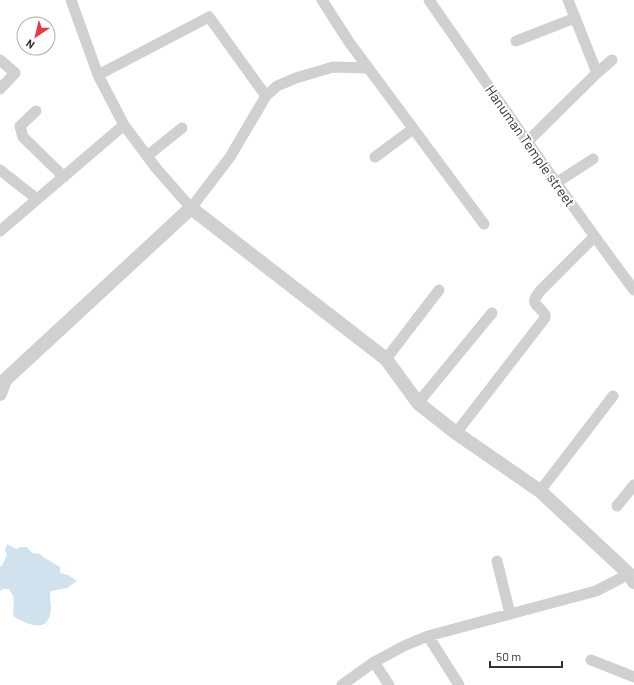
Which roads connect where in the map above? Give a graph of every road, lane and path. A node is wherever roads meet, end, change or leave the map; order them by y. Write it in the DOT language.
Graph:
graph roads {
  1 [pos="71,0"];
  2 [pos="322,0"];
  3 [pos="429,0"];
  4 [pos="568,0"];
  5 [pos="575,18"];
  6 [pos="516,41"];
  7 [pos="0,60"];
  8 [pos="612,60"];
  9 [pos="368,68"];
  10 [pos="597,73"];
  11 [pos="98,75"];
  12 [pos="0,88"];
  13 [pos="266,96"];
  14 [pos="36,111"];
  15 [pos="124,125"];
  16 [pos="182,128"];
  17 [pos="413,129"];
  18 [pos="527,142"];
  19 [pos="147,156"];
  20 [pos="375,157"];
  21 [pos="593,160"];
  22 [pos="0,170"];
  23 [pos="64,177"];
  24 [pos="556,183"];
  25 [pos="37,200"];
  26 [pos="191,208"];
  27 [pos="484,224"];
  28 [pos="0,231"];
  29 [pos="594,237"];
  30 [pos="439,290"];
  31 [pos="634,290"];
  32 [pos="492,313"];
  33 [pos="386,359"];
  34 [pos="0,394"];
  35 [pos="613,396"];
  36 [pos="418,403"];
  37 [pos="456,432"];
  38 [pos="634,486"];
  39 [pos="540,490"];
  40 [pos="617,506"];
  41 [pos="497,561"];
  42 [pos="631,578"];
  43 [pos="510,614"];
  44 [pos="428,636"];
  45 [pos="591,660"];
  46 [pos="374,662"];
  47 [pos="634,677"];
  48 [pos="342,685"];
  49 [pos="388,685"];
  50 [pos="458,685"];
  1 -- 11 [label="street"];
  2 -- 9 [label="street"];
  3 -- 18 [label="street, Hanuman Temple street"];
  4 -- 5 [label="street"];
  5 -- 6 [label="street"];
  5 -- 10 [label="street"];
  7 -- 12 [label="street"];
  8 -- 10 [label="street"];
  9 -- 13 [label="street"];
  9 -- 17 [label="street"];
  10 -- 18 [label="street"];
  11 -- 13 [label="street"];
  11 -- 15 [label="street"];
  13 -- 26 [label="street"];
  14 -- 23 [label="street"];
  15 -- 19 [label="street"];
  15 -- 23 [label="street"];
  16 -- 19 [label="street"];
  17 -- 20 [label="street"];
  17 -- 27 [label="street"];
  18 -- 24 [label="street, Hanuman Temple street"];
  19 -- 26 [label="street"];
  21 -- 24 [label="street"];
  22 -- 25 [label="street"];
  23 -- 25 [label="street"];
  24 -- 29 [label="street, Hanuman Temple street"];
  25 -- 28 [label="street"];
  26 -- 33 [label="street"];
  26 -- 34 [label="street"];
  29 -- 31 [label="street, Hanuman Temple street"];
  29 -- 37 [label="street"];
  30 -- 33 [label="street"];
  32 -- 36 [label="street"];
  33 -- 36 [label="street"];
  35 -- 39 [label="street"];
  36 -- 37 [label="street"];
  37 -- 39 [label="street"];
  38 -- 40 [label="street"];
  39 -- 42 [label="street"];
  41 -- 43 [label="street"];
  42 -- 43 [label="street"];
  43 -- 44 [label="street"];
  44 -- 46 [label="street"];
  44 -- 50 [label="street"];
  45 -- 47 [label="street"];
  46 -- 48 [label="street"];
  46 -- 49 [label="street"];
}
